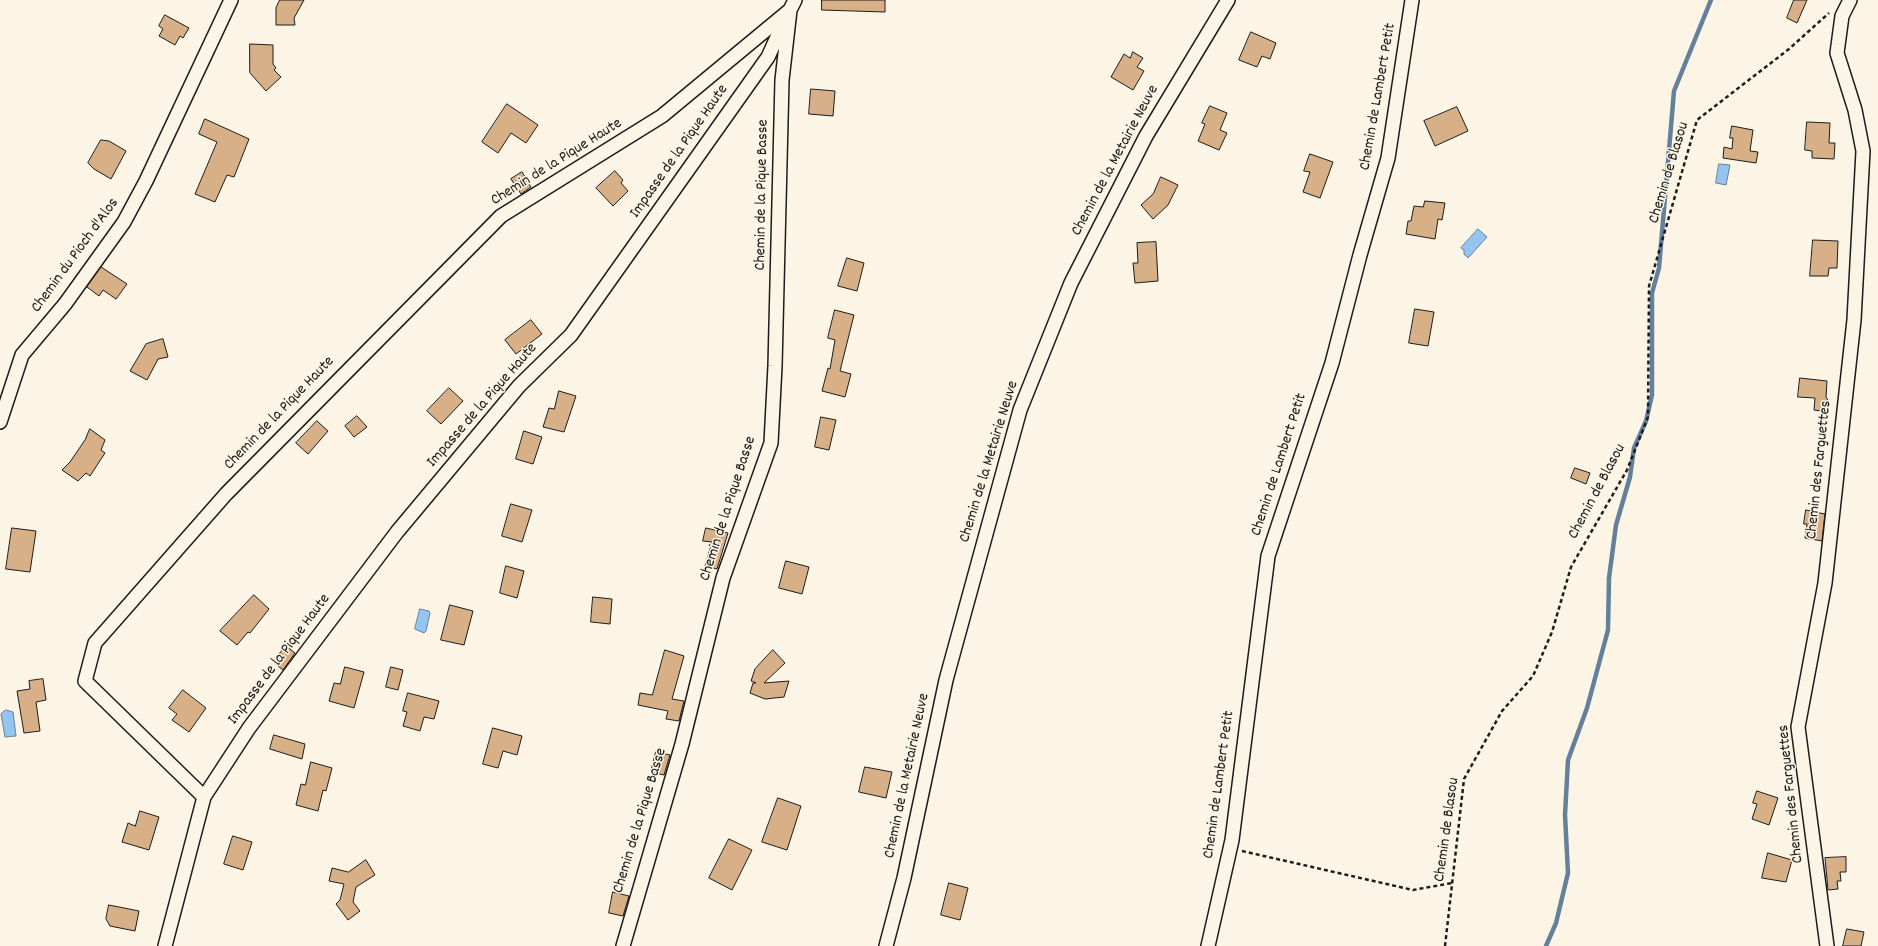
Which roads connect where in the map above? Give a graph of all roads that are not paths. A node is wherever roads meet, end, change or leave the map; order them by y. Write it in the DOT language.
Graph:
graph roads {
  1 [pos="231,0"];
  2 [pos="1228,0"];
  3 [pos="1412,0"];
  4 [pos="1850,0"];
  5 [pos="792,5"];
  6 [pos="0,422"];
  7 [pos="204,797"];
  8 [pos="165,946"];
  9 [pos="623,946"];
  10 [pos="886,946"];
  11 [pos="1208,946"];
  12 [pos="1827,946"];
  1 -- 6 [label="street, Chemin du Pioch d'Alos"];
  2 -- 10 [label="street, Chemin de la Metairie Neuve"];
  3 -- 11 [label="street, Chemin de Lambert Petit"];
  4 -- 12 [label="street, Chemin des Farguettes"];
  5 -- 7 [label="street, Impasse de la Pique Haute"];
  5 -- 7 [label="street, Chemin de la Pique Haute"];
  5 -- 9 [label="street, Chemin de la Pique Basse"];
  7 -- 8 [label="street"];
}
